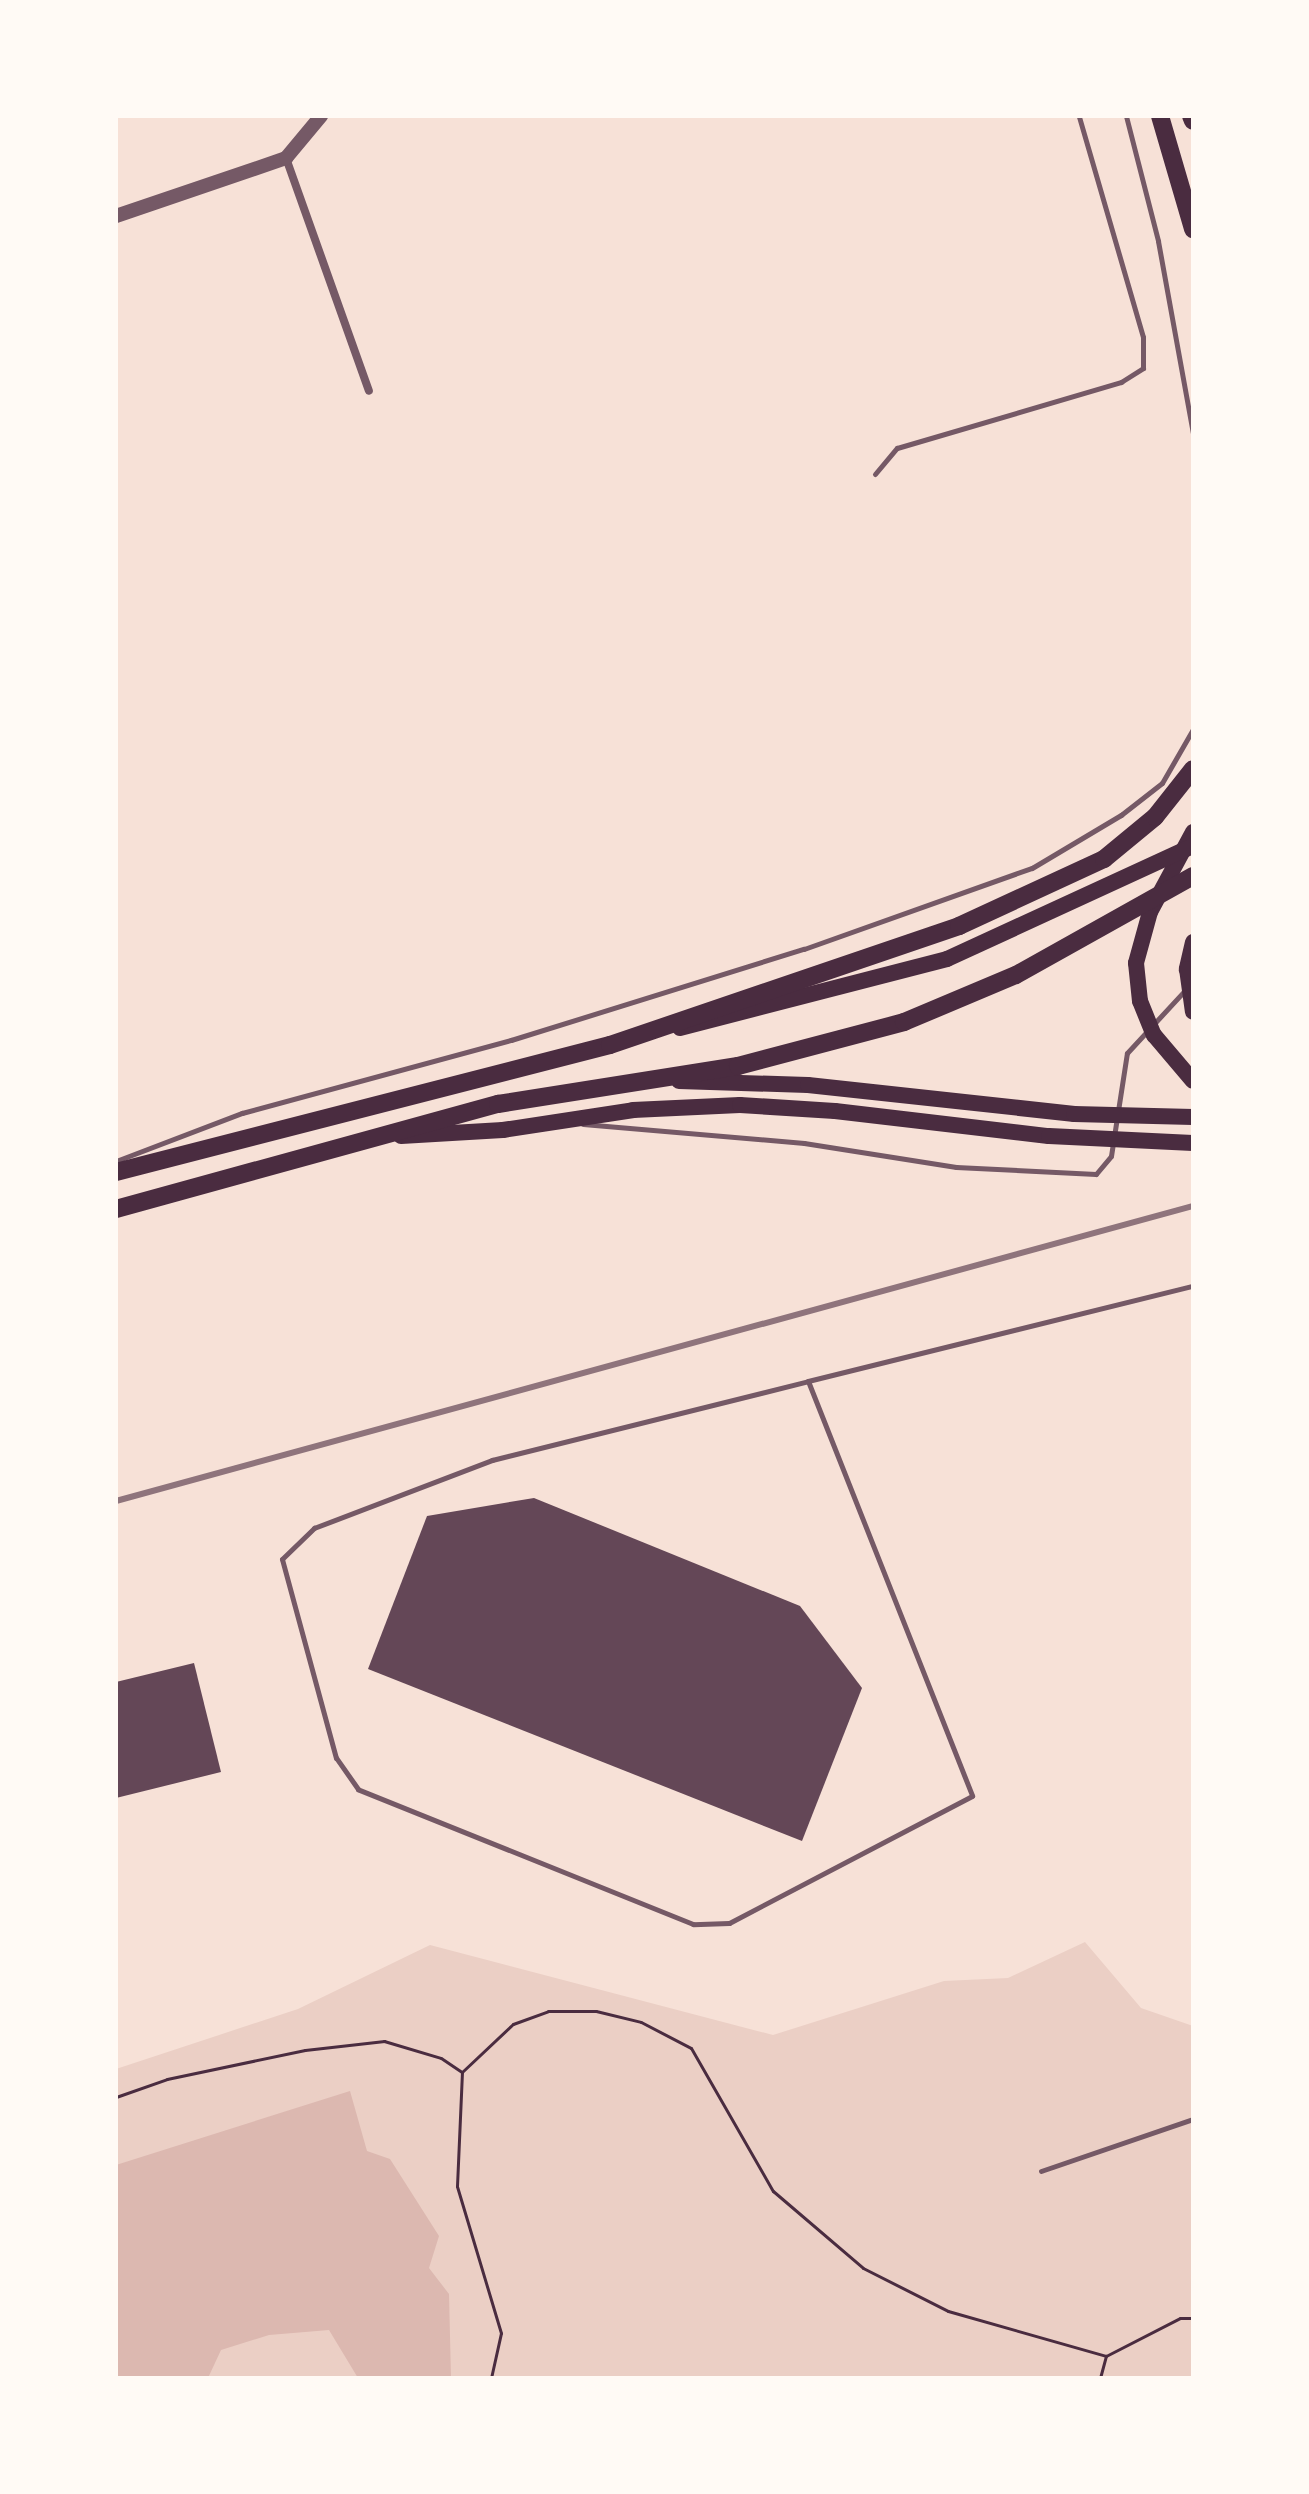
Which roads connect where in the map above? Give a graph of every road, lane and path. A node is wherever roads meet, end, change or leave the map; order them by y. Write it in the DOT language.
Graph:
graph roads {
  1 [pos="321,116"];
  2 [pos="1079,116"];
  3 [pos="1126,116"];
  4 [pos="1160,116"];
  5 [pos="286,158"];
  6 [pos="116,216"];
  7 [pos="1193,225"];
  8 [pos="369,391"];
  9 [pos="1193,433"];
  10 [pos="875,474"];
  11 [pos="1193,729"];
  12 [pos="1193,769"];
  13 [pos="1193,832"];
  14 [pos="1193,846"];
  15 [pos="1193,876"];
  16 [pos="1193,942"];
  17 [pos="1193,983"];
  18 [pos="1193,1012"];
  19 [pos="610,1045"];
  20 [pos="1193,1081"];
  21 [pos="633,1082"];
  22 [pos="1193,1117"];
  23 [pos="554,1121"];
  24 [pos="380,1137"];
  25 [pos="1193,1143"];
  26 [pos="116,1161"];
  27 [pos="116,1172"];
  28 [pos="116,1209"];
  29 [pos="1193,1286"];
  30 [pos="808,1381"];
  31 [pos="462,2072"];
  32 [pos="116,2097"];
  33 [pos="1193,2119"];
  34 [pos="1041,2171"];
  35 [pos="1193,2318"];
  36 [pos="1106,2356"];
  37 [pos="491,2378"];
  38 [pos="1100,2378"];
  1 -- 5 [label="street"];
  2 -- 10 [label="lane"];
  3 -- 9 [label="lane"];
  4 -- 7 [label="highway"];
  5 -- 6 [label="street"];
  5 -- 8 [label="street"];
  11 -- 26 [label="lane"];
  12 -- 19 [label="highway"];
  13 -- 20 [label="main road"];
  14 -- 19 [label="main road"];
  15 -- 21 [label="highway"];
  16 -- 18 [label="main road"];
  17 -- 23 [label="lane"];
  19 -- 27 [label="highway"];
  21 -- 22 [label="main road"];
  21 -- 24 [label="highway"];
  23 -- 24 [label="main road"];
  23 -- 25 [label="main road"];
  24 -- 28 [label="highway"];
  29 -- 30 [label="lane"];
  30 -- 30 [label="lane"];
  31 -- 32 [label="path"];
  31 -- 36 [label="path"];
  31 -- 37 [label="path"];
  33 -- 34 [label="lane"];
  35 -- 36 [label="path"];
  36 -- 38 [label="path"];
}
